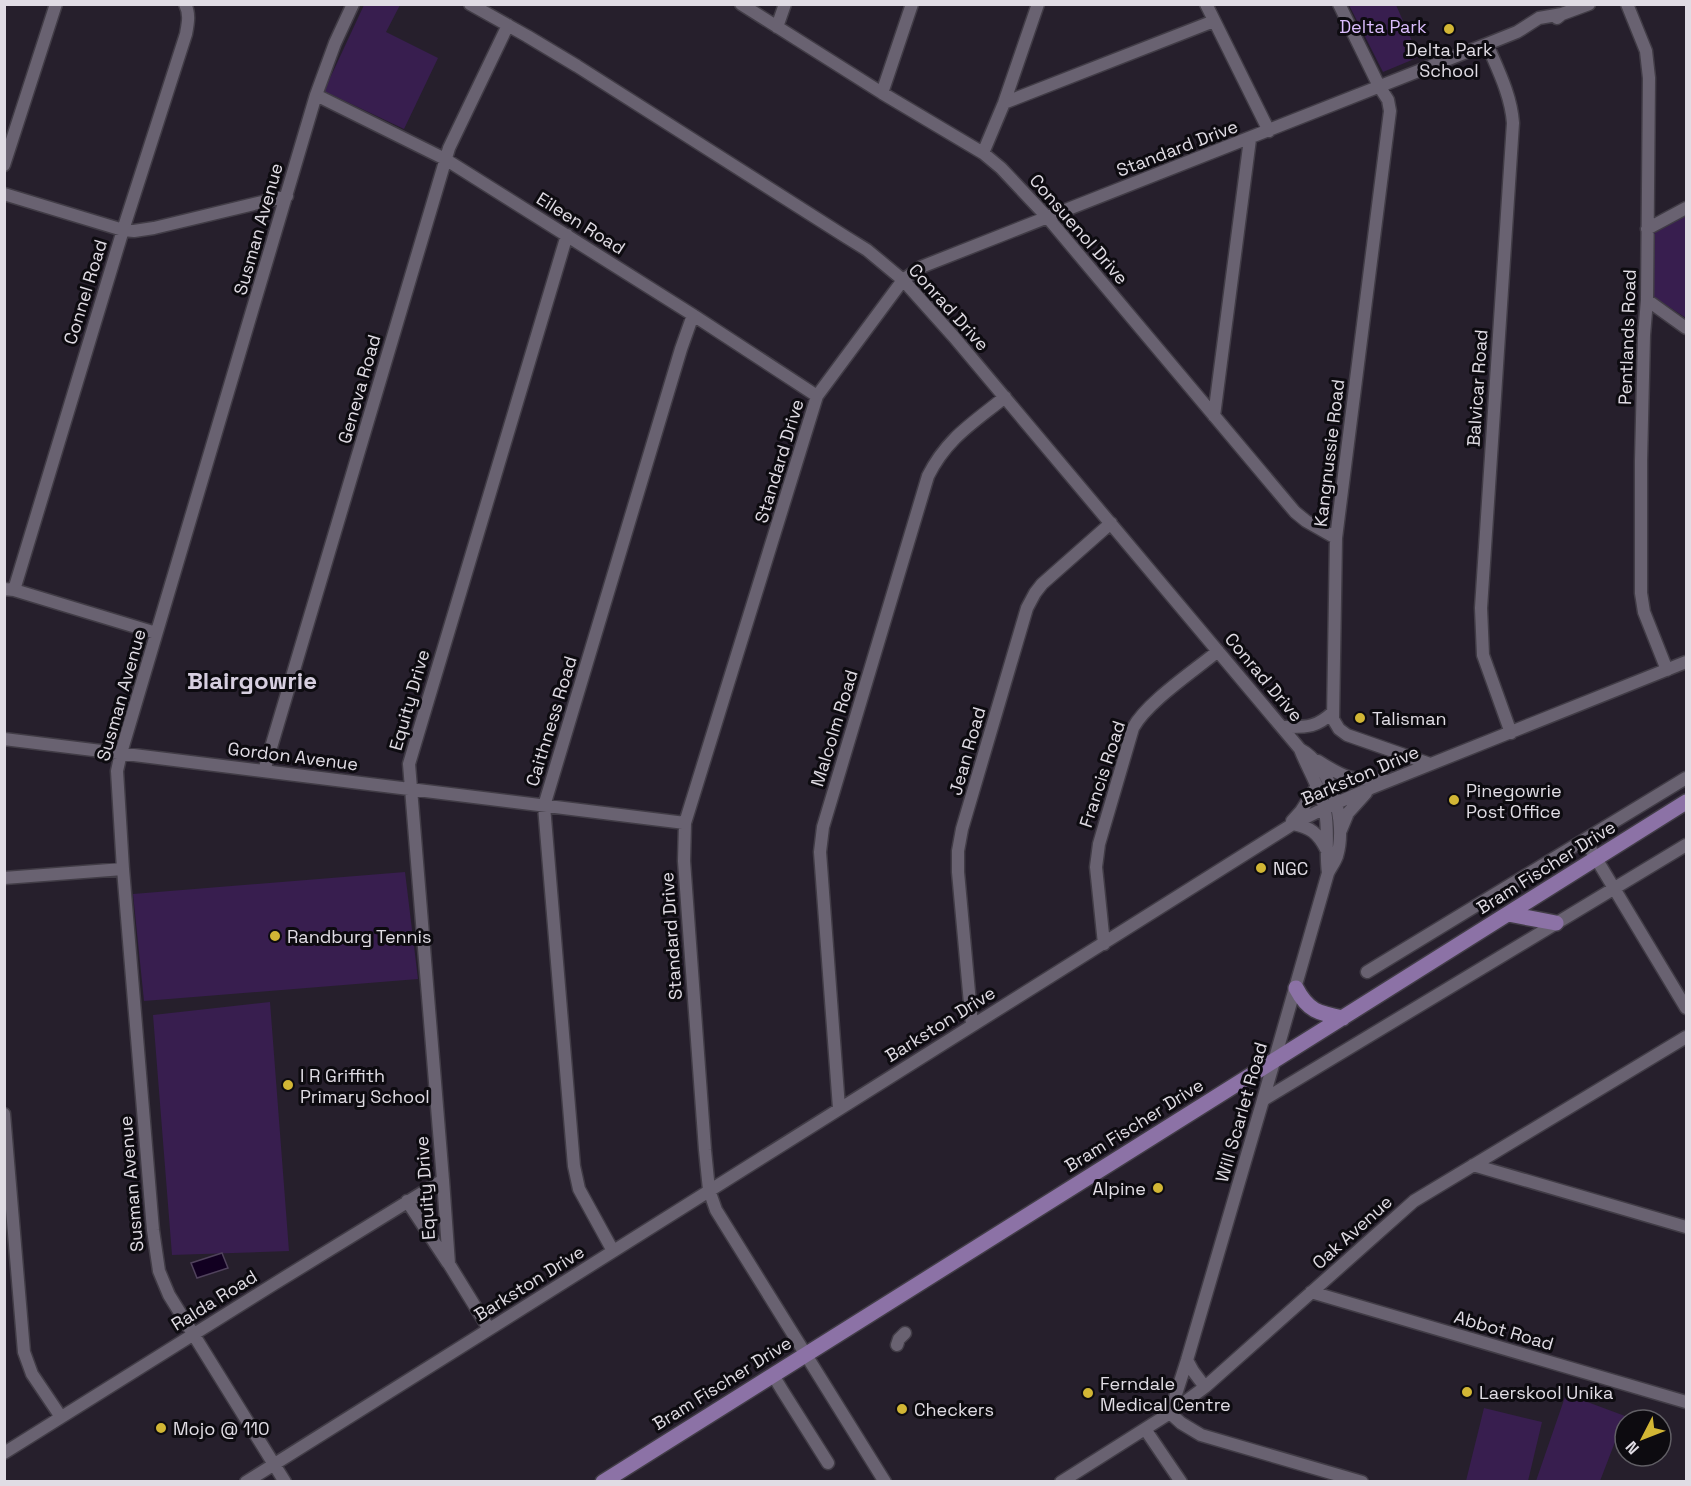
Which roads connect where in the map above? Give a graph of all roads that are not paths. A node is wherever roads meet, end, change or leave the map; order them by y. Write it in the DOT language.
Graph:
graph roads {
  1 [pos="56,4"];
  2 [pos="185,4"];
  3 [pos="353,4"];
  4 [pos="470,4"];
  5 [pos="741,4"];
  6 [pos="785,4"];
  7 [pos="912,4"];
  8 [pos="1038,4"];
  9 [pos="1206,4"];
  10 [pos="1339,4"];
  11 [pos="1589,4"];
  12 [pos="1627,4"];
  13 [pos="1214,21"];
  14 [pos="508,25"];
  15 [pos="777,27"];
  16 [pos="1487,44"];
  17 [pos="1379,86"];
  18 [pos="882,93"];
  19 [pos="316,95"];
  20 [pos="1004,103"];
  21 [pos="1269,131"];
  22 [pos="1250,139"];
  23 [pos="983,153"];
  24 [pos="445,159"];
  25 [pos="4,165"];
  26 [pos="4,194"];
  27 [pos="286,196"];
  28 [pos="1686,208"];
  29 [pos="1048,218"];
  30 [pos="1647,228"];
  31 [pos="123,230"];
  32 [pos="567,235"];
  33 [pos="903,280"];
  34 [pos="1647,300"];
  35 [pos="693,315"];
  36 [pos="1686,328"];
  37 [pos="818,396"];
  38 [pos="1005,397"];
  39 [pos="1214,416"];
  40 [pos="1111,523"];
  41 [pos="1336,538"];
  42 [pos="9,589"];
  43 [pos="156,633"];
  44 [pos="1218,651"];
  45 [pos="1686,662"];
  46 [pos="1667,670"];
  47 [pos="1333,712"];
  48 [pos="1282,727"];
  49 [pos="1511,733"];
  50 [pos="4,739"];
  51 [pos="1300,749"];
  52 [pos="121,753"];
  53 [pos="1315,759"];
  54 [pos="1430,765"];
  55 [pos="264,771"];
  56 [pos="1686,778"];
  57 [pos="1390,780"];
  58 [pos="1317,786"];
  59 [pos="1371,788"];
  60 [pos="412,789"];
  61 [pos="1686,802"];
  62 [pos="1330,805"];
  63 [pos="544,806"];
  64 [pos="685,823"];
  65 [pos="1289,826"];
  66 [pos="1339,836"];
  67 [pos="1585,840"];
  68 [pos="1686,845"];
  69 [pos="1326,850"];
  70 [pos="1596,859"];
  71 [pos="123,869"];
  72 [pos="1328,873"];
  73 [pos="4,878"];
  74 [pos="1614,888"];
  75 [pos="1508,914"];
  76 [pos="1556,923"];
  77 [pos="1104,944"];
  78 [pos="1367,972"];
  79 [pos="1296,988"];
  80 [pos="1686,1008"];
  81 [pos="1343,1018"];
  82 [pos="972,1025"];
  83 [pos="1686,1037"];
  84 [pos="1275,1061"];
  85 [pos="1263,1100"];
  86 [pos="839,1108"];
  87 [pos="4,1114"];
  88 [pos="1473,1165"];
  89 [pos="443,1180"];
  90 [pos="709,1190"];
  91 [pos="407,1202"];
  92 [pos="1686,1227"];
  93 [pos="613,1251"];
  94 [pos="448,1263"];
  95 [pos="1311,1292"];
  96 [pos="489,1329"];
  97 [pos="905,1333"];
  98 [pos="193,1335"];
  99 [pos="897,1345"];
  100 [pos="806,1354"];
  101 [pos="1187,1360"];
  102 [pos="773,1375"];
  103 [pos="1205,1387"];
  104 [pos="1686,1402"];
  105 [pos="1170,1413"];
  106 [pos="61,1417"];
  107 [pos="1145,1429"];
  108 [pos="4,1453"];
  109 [pos="828,1463"];
  110 [pos="274,1464"];
  111 [pos="246,1482"];
  112 [pos="285,1482"];
  113 [pos="603,1482"];
  114 [pos="885,1482"];
  115 [pos="1061,1482"];
  116 [pos="1181,1482"];
  117 [pos="1362,1482"];
  1 -- 25 [label="street"];
  2 -- 31 [label="street, Connel Road"];
  3 -- 19 [label="street, Susman Avenue"];
  4 -- 14 [label="street, Conrad Drive"];
  5 -- 15 [label="street, Consuenol Drive"];
  6 -- 15 [label="street"];
  7 -- 18 [label="street"];
  8 -- 20 [label="street"];
  9 -- 13 [label="street"];
  10 -- 17 [label="street, Kangnussie Road"];
  11 -- 16 [label="street, Standard Drive"];
  12 -- 30 [label="street, Pentlands Road"];
  13 -- 20 [label="street"];
  13 -- 21 [label="street"];
  14 -- 24 [label="street, Geneva Road"];
  14 -- 33 [label="street, Conrad Drive"];
  15 -- 18 [label="street, Consuenol Drive"];
  16 -- 17 [label="street, Standard Drive"];
  16 -- 49 [label="street, Balvicar Road"];
  17 -- 21 [label="street, Standard Drive"];
  17 -- 41 [label="street, Kangnussie Road"];
  18 -- 23 [label="street, Consuenol Drive"];
  19 -- 24 [label="street, Eileen Road"];
  19 -- 27 [label="street, Susman Avenue"];
  20 -- 23 [label="street"];
  21 -- 22 [label="street, Standard Drive"];
  22 -- 29 [label="street, Standard Drive"];
  22 -- 39 [label="street"];
  23 -- 29 [label="street, Consuenol Drive"];
  24 -- 32 [label="street, Eileen Road"];
  24 -- 55 [label="street, Geneva Road"];
  26 -- 31 [label="street"];
  27 -- 31 [label="street"];
  27 -- 43 [label="street, Susman Avenue"];
  28 -- 30 [label="street"];
  29 -- 33 [label="street, Standard Drive"];
  29 -- 39 [label="street, Consuenol Drive"];
  30 -- 34 [label="street, Pentlands Road"];
  31 -- 42 [label="street, Connel Road"];
  32 -- 35 [label="street, Eileen Road"];
  32 -- 60 [label="street, Equity Drive"];
  33 -- 37 [label="street, Standard Drive"];
  33 -- 38 [label="street, Conrad Drive"];
  34 -- 36 [label="street"];
  34 -- 46 [label="street, Pentlands Road"];
  35 -- 37 [label="street, Eileen Road"];
  35 -- 63 [label="street, Caithness Road"];
  37 -- 64 [label="street, Standard Drive"];
  38 -- 40 [label="street, Conrad Drive"];
  38 -- 86 [label="street, Malcolm Road"];
  39 -- 41 [label="street, Consuenol Drive"];
  40 -- 44 [label="street, Conrad Drive"];
  40 -- 82 [label="street, Jean Road"];
  41 -- 47 [label="street, Kangnussie Road"];
  42 -- 43 [label="street"];
  43 -- 52 [label="street, Susman Avenue"];
  44 -- 48 [label="street, Conrad Drive"];
  44 -- 77 [label="street, Francis Road"];
  45 -- 46 [label="street, Barkston Drive"];
  46 -- 49 [label="street, Barkston Drive"];
  47 -- 48 [label="street"];
  47 -- 54 [label="street"];
  48 -- 51 [label="street, Conrad Drive"];
  49 -- 54 [label="street, Barkston Drive"];
  50 -- 52 [label="street, Gordon Avenue"];
  51 -- 53 [label="street, Conrad Drive"];
  51 -- 58 [label="street, Conrad Drive"];
  52 -- 55 [label="street, Gordon Avenue"];
  52 -- 71 [label="street, Susman Avenue"];
  53 -- 57 [label="street"];
  53 -- 62 [label="street, Conrad Drive"];
  54 -- 57 [label="street, Barkston Drive"];
  55 -- 60 [label="street, Gordon Avenue"];
  56 -- 67 [label="street, Bram Fischer Drive"];
  57 -- 59 [label="street, Barkston Drive"];
  58 -- 62 [label="street, Conrad Drive"];
  58 -- 65 [label="street"];
  59 -- 62 [label="street, Barkston Drive"];
  59 -- 66 [label="street"];
  60 -- 63 [label="street, Gordon Avenue"];
  60 -- 89 [label="street, Equity Drive"];
  61 -- 70 [label="main road, Bram Fischer Drive"];
  62 -- 65 [label="street, Barkston Drive"];
  62 -- 66 [label="street, Will Scarlet Road"];
  62 -- 69 [label="street, Will Scarlet Road"];
  63 -- 64 [label="street, Gordon Avenue"];
  63 -- 93 [label="street, Caithness Road"];
  64 -- 90 [label="street, Standard Drive"];
  65 -- 69 [label="street"];
  65 -- 77 [label="street, Barkston Drive"];
  66 -- 72 [label="street, Will Scarlet Road"];
  67 -- 70 [label="street"];
  67 -- 78 [label="street, Bram Fischer Drive"];
  68 -- 74 [label="street"];
  69 -- 72 [label="street, Will Scarlet Road"];
  70 -- 74 [label="street"];
  70 -- 75 [label="main road, Bram Fischer Drive"];
  71 -- 73 [label="street"];
  71 -- 98 [label="street, Susman Avenue"];
  72 -- 79 [label="street, Will Scarlet Road"];
  74 -- 76 [label="street"];
  74 -- 80 [label="street"];
  75 -- 76 [label="main road"];
  75 -- 81 [label="main road, Bram Fischer Drive"];
  76 -- 85 [label="street"];
  77 -- 82 [label="street, Barkston Drive"];
  79 -- 81 [label="main road"];
  79 -- 84 [label="street, Will Scarlet Road"];
  81 -- 84 [label="main road, Bram Fischer Drive"];
  82 -- 86 [label="street, Barkston Drive"];
  83 -- 88 [label="street, Oak Avenue"];
  84 -- 85 [label="street, Will Scarlet Road"];
  84 -- 100 [label="main road, Bram Fischer Drive"];
  85 -- 101 [label="street, Will Scarlet Road"];
  86 -- 90 [label="street, Barkston Drive"];
  87 -- 106 [label="street"];
  88 -- 92 [label="street"];
  88 -- 95 [label="street, Oak Avenue"];
  89 -- 91 [label="street, Ralda Road"];
  89 -- 94 [label="street, Equity Drive"];
  90 -- 93 [label="street, Barkston Drive"];
  90 -- 100 [label="street, Standard Drive"];
  91 -- 94 [label="street, Equity Drive"];
  91 -- 98 [label="street, Ralda Road"];
  93 -- 96 [label="street, Barkston Drive"];
  94 -- 96 [label="street, Equity Drive"];
  95 -- 103 [label="street, Oak Avenue"];
  95 -- 104 [label="street, Abbot Road"];
  96 -- 110 [label="street, Barkston Drive"];
  97 -- 99 [label="street"];
  98 -- 106 [label="street, Ralda Road"];
  98 -- 110 [label="street, Susman Avenue"];
  100 -- 102 [label="main road, Bram Fischer Drive"];
  100 -- 114 [label="street, Standard Drive"];
  101 -- 103 [label="street"];
  101 -- 105 [label="street, Will Scarlet Road"];
  102 -- 109 [label="street"];
  102 -- 113 [label="main road, Bram Fischer Drive"];
  103 -- 105 [label="street, Oak Avenue"];
  105 -- 107 [label="street, Oak Avenue"];
  105 -- 117 [label="street"];
  106 -- 108 [label="street, Ralda Road"];
  107 -- 115 [label="street, Oak Avenue"];
  107 -- 116 [label="street"];
  110 -- 111 [label="street, Barkston Drive"];
  110 -- 112 [label="street, Susman Avenue"];
}
